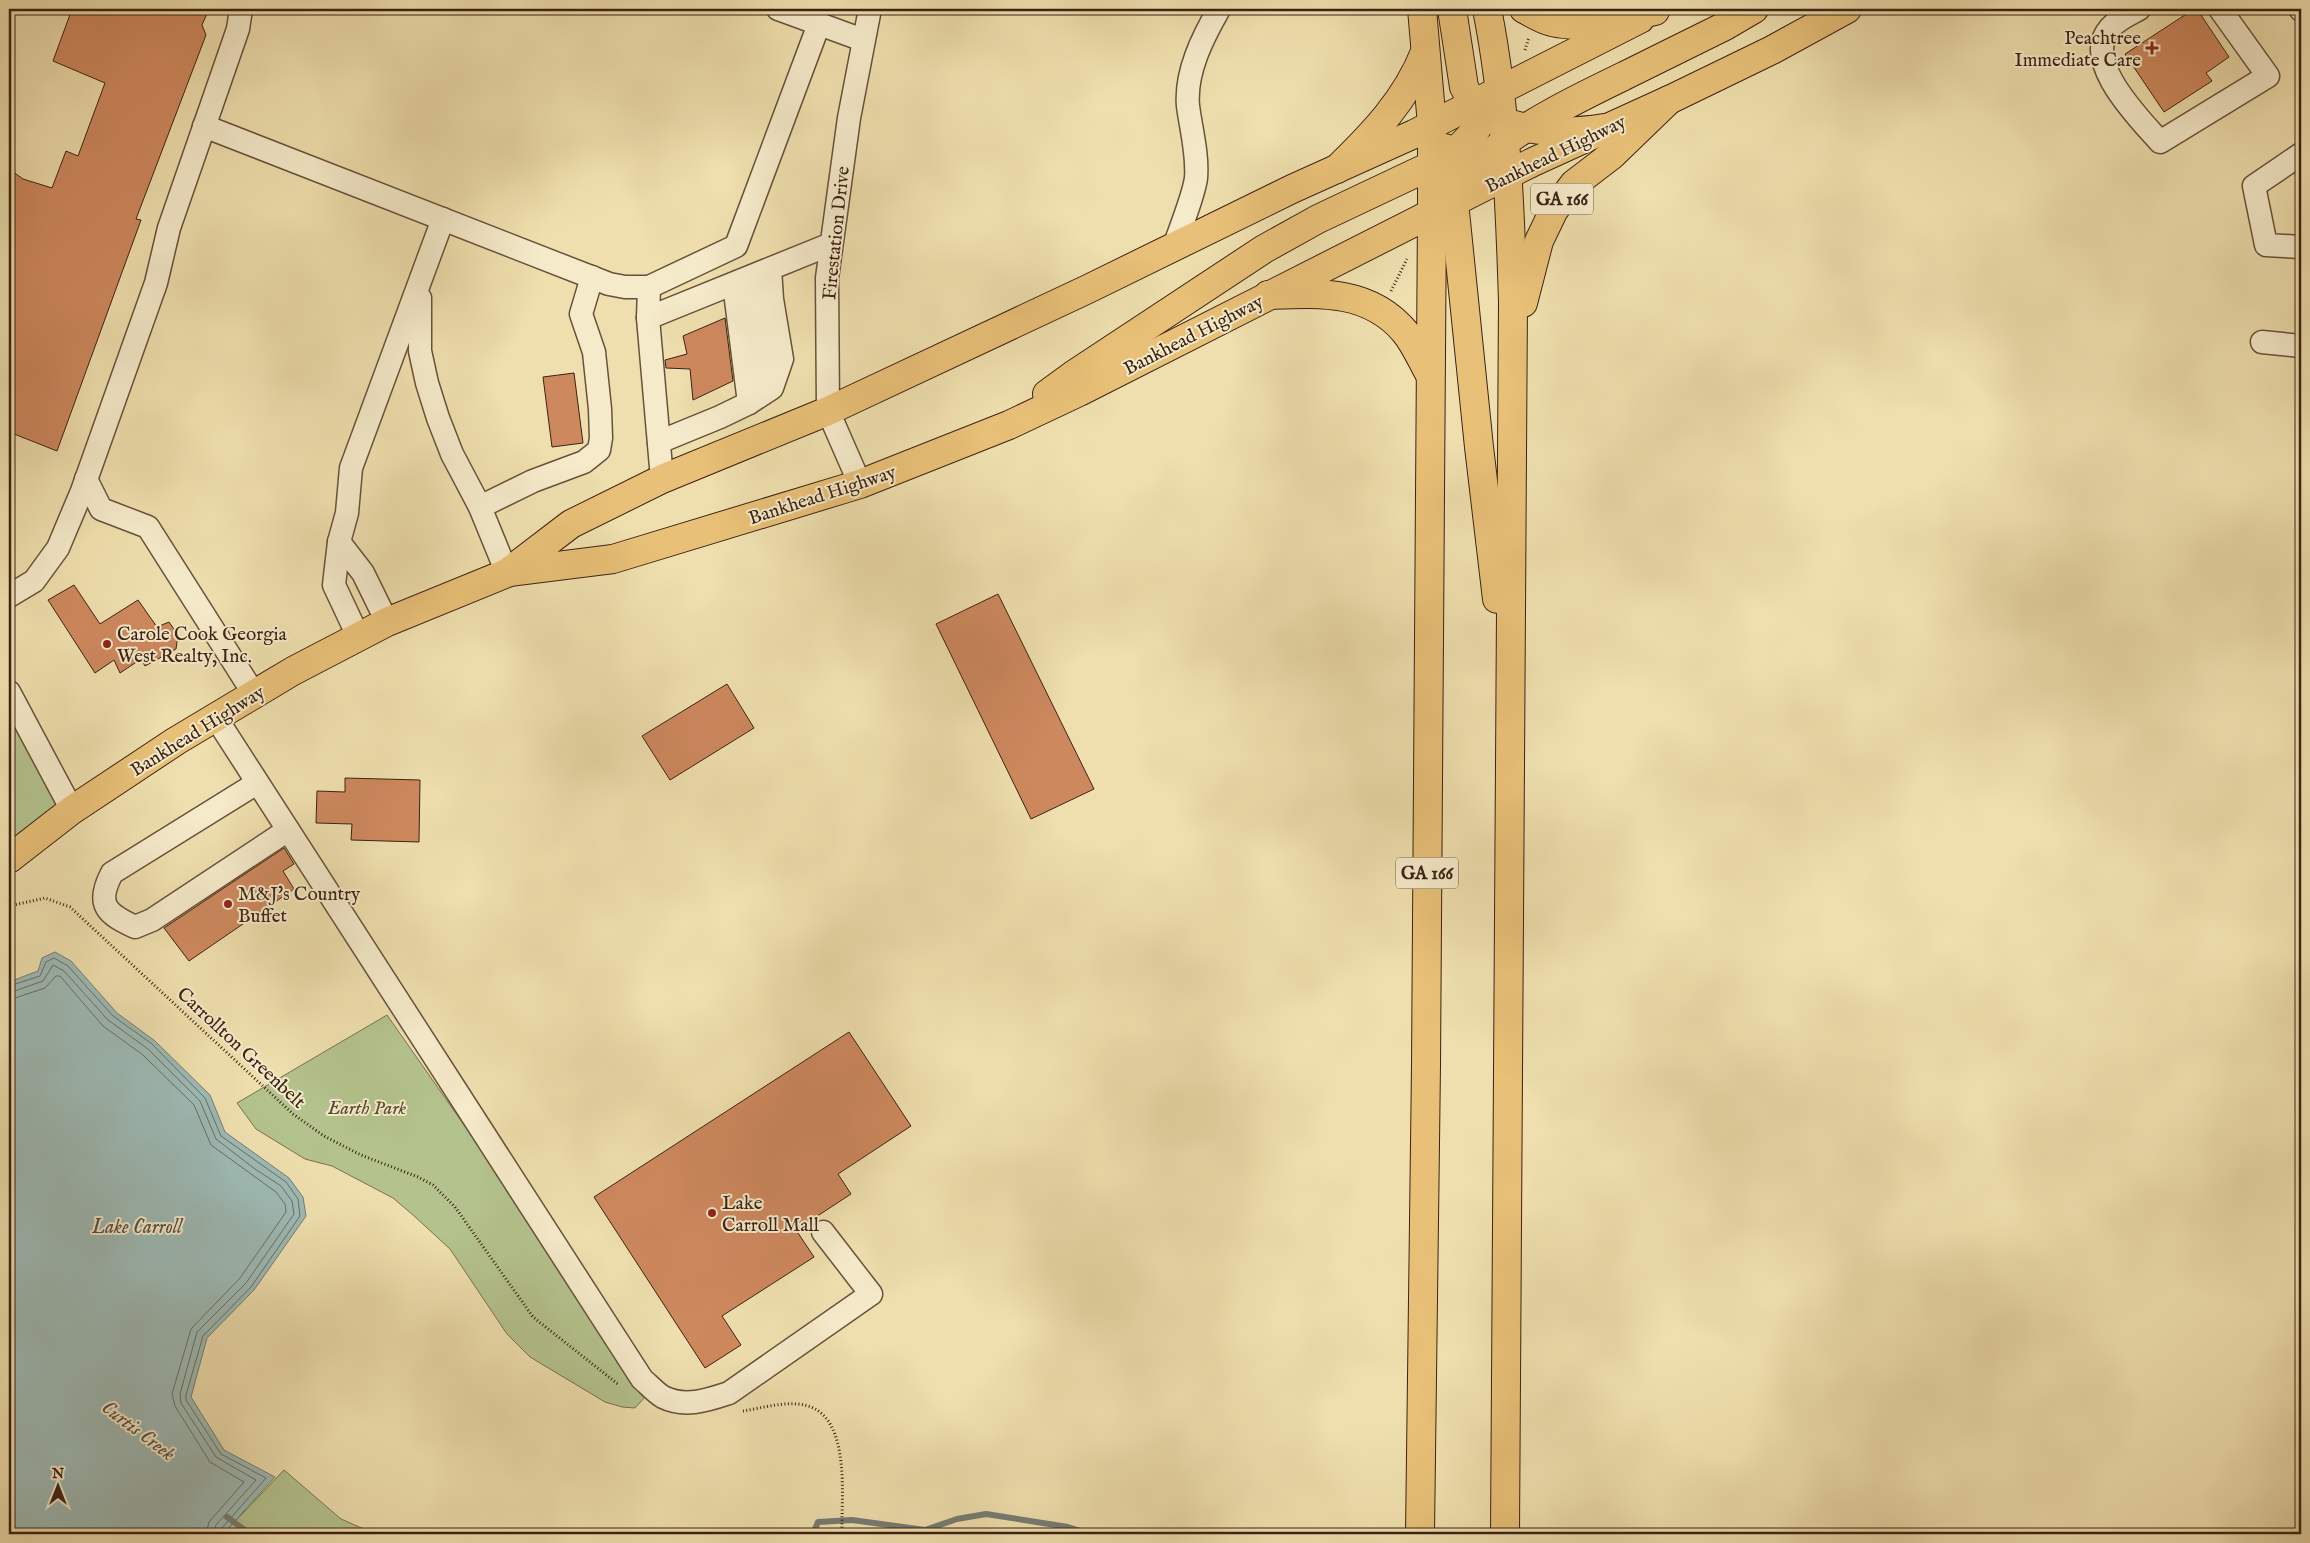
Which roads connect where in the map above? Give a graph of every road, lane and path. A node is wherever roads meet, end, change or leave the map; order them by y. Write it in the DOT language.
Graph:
graph roads {
  1 [pos="241,9"];
  2 [pos="870,9"];
  3 [pos="1219,9"];
  4 [pos="1422,9"];
  5 [pos="1452,9"];
  6 [pos="1487,9"];
  7 [pos="1754,9"];
  8 [pos="1847,9"];
  9 [pos="2139,9"];
  10 [pos="2220,9"];
  11 [pos="785,10"];
  12 [pos="1657,10"];
  13 [pos="1527,20"];
  14 [pos="819,24"];
  15 [pos="863,40"];
  16 [pos="1426,48"];
  17 [pos="1525,50"];
  18 [pos="1669,100"];
  19 [pos="1499,116"];
  20 [pos="1432,125"];
  21 [pos="204,126"];
  22 [pos="1604,128"];
  23 [pos="2301,154"];
  24 [pos="1440,162"];
  25 [pos="1337,169"];
  26 [pos="1508,175"];
  27 [pos="1446,200"];
  28 [pos="443,219"];
  29 [pos="832,244"];
  30 [pos="1174,247"];
  31 [pos="2301,247"];
  32 [pos="1407,258"];
  33 [pos="592,277"];
  34 [pos="752,277"];
  35 [pos="420,282"];
  36 [pos="649,287"];
  37 [pos="1389,294"];
  38 [pos="1268,296"];
  39 [pos="648,318"];
  40 [pos="1513,336"];
  41 [pos="2262,342"];
  42 [pos="2301,346"];
  43 [pos="1430,376"];
  44 [pos="749,402"];
  45 [pos="828,411"];
  46 [pos="988,434"];
  47 [pos="659,442"];
  48 [pos="86,479"];
  49 [pos="662,479"];
  50 [pos="860,484"];
  51 [pos="480,507"];
  52 [pos="339,542"];
  53 [pos="507,572"];
  54 [pos="9,596"];
  55 [pos="387,622"];
  56 [pos="358,636"];
  57 [pos="9,692"];
  58 [pos="254,694"];
  59 [pos="216,718"];
  60 [pos="1510,764"];
  61 [pos="257,782"];
  62 [pos="72,810"];
  63 [pos="288,830"];
  64 [pos="9,859"];
  65 [pos="9,906"];
  66 [pos="823,1232"];
  67 [pos="621,1386"];
  68 [pos="737,1411"];
  69 [pos="842,1534"];
  70 [pos="1420,1534"];
  71 [pos="1505,1534"];
  1 -- 21 [label="street"];
  2 -- 15 [label="street, Firestation Drive"];
  3 -- 30 [label="street"];
  4 -- 16 [label="main road"];
  5 -- 19 [label="main road"];
  6 -- 19 [label="main road"];
  7 -- 19 [label="main road"];
  8 -- 18 [label="main road, Bankhead Highway / GA 166"];
  9 -- 10 [label="street"];
  11 -- 14 [label="street"];
  12 -- 13 [label="main road"];
  12 -- 19 [label="main road, Bankhead Highway"];
  13 -- 17 [label="path"];
  14 -- 15 [label="street"];
  14 -- 36 [label="street"];
  15 -- 29 [label="street, Firestation Drive"];
  16 -- 20 [label="main road"];
  16 -- 25 [label="main road"];
  18 -- 22 [label="main road, Bankhead Highway"];
  18 -- 40 [label="main road, GA 166"];
  19 -- 20 [label="main road, Bankhead Highway"];
  19 -- 22 [label="main road"];
  19 -- 24 [label="main road"];
  19 -- 26 [label="main road"];
  19 -- 27 [label="main road"];
  20 -- 24 [label="main road"];
  20 -- 25 [label="main road, Bankhead Highway"];
  21 -- 28 [label="street"];
  21 -- 48 [label="street"];
  22 -- 26 [label="main road, Bankhead Highway"];
  23 -- 31 [label="street"];
  24 -- 27 [label="main road"];
  24 -- 46 [label="main road"];
  25 -- 30 [label="main road, Bankhead Highway"];
  26 -- 27 [label="main road, Bankhead Highway"];
  26 -- 40 [label="main road"];
  27 -- 38 [label="main road, Bankhead Highway"];
  27 -- 43 [label="main road, GA 166"];
  27 -- 60 [label="main road"];
  28 -- 33 [label="street"];
  28 -- 35 [label="street"];
  29 -- 34 [label="street"];
  29 -- 45 [label="street, Firestation Drive"];
  30 -- 45 [label="main road, Bankhead Highway"];
  32 -- 37 [label="path"];
  33 -- 36 [label="street"];
  33 -- 51 [label="street"];
  34 -- 39 [label="street"];
  34 -- 44 [label="street"];
  34 -- 44 [label="street"];
  35 -- 51 [label="street"];
  35 -- 52 [label="street"];
  36 -- 39 [label="street"];
  38 -- 43 [label="main road"];
  38 -- 46 [label="main road, Bankhead Highway"];
  39 -- 47 [label="street"];
  40 -- 60 [label="main road, GA 166"];
  41 -- 42 [label="street"];
  43 -- 70 [label="main road, GA 166"];
  44 -- 47 [label="street"];
  45 -- 49 [label="main road, Bankhead Highway"];
  45 -- 50 [label="street, Firestation Drive"];
  46 -- 50 [label="main road, Bankhead Highway"];
  47 -- 49 [label="street"];
  48 -- 54 [label="street"];
  48 -- 58 [label="street"];
  49 -- 53 [label="main road, Bankhead Highway"];
  50 -- 53 [label="main road, Bankhead Highway"];
  51 -- 53 [label="street"];
  52 -- 55 [label="street"];
  52 -- 56 [label="street"];
  53 -- 55 [label="main road, Bankhead Highway"];
  55 -- 56 [label="main road, Bankhead Highway"];
  56 -- 58 [label="main road, Bankhead Highway"];
  57 -- 62 [label="street"];
  58 -- 59 [label="main road, Bankhead Highway"];
  59 -- 61 [label="street"];
  59 -- 62 [label="main road, Bankhead Highway"];
  60 -- 71 [label="main road, GA 166"];
  61 -- 63 [label="street"];
  61 -- 63 [label="street"];
  62 -- 64 [label="main road, Bankhead Highway"];
  63 -- 66 [label="street"];
  65 -- 67 [label="path, Carrollton Greenbelt"];
  68 -- 69 [label="path"];
}
